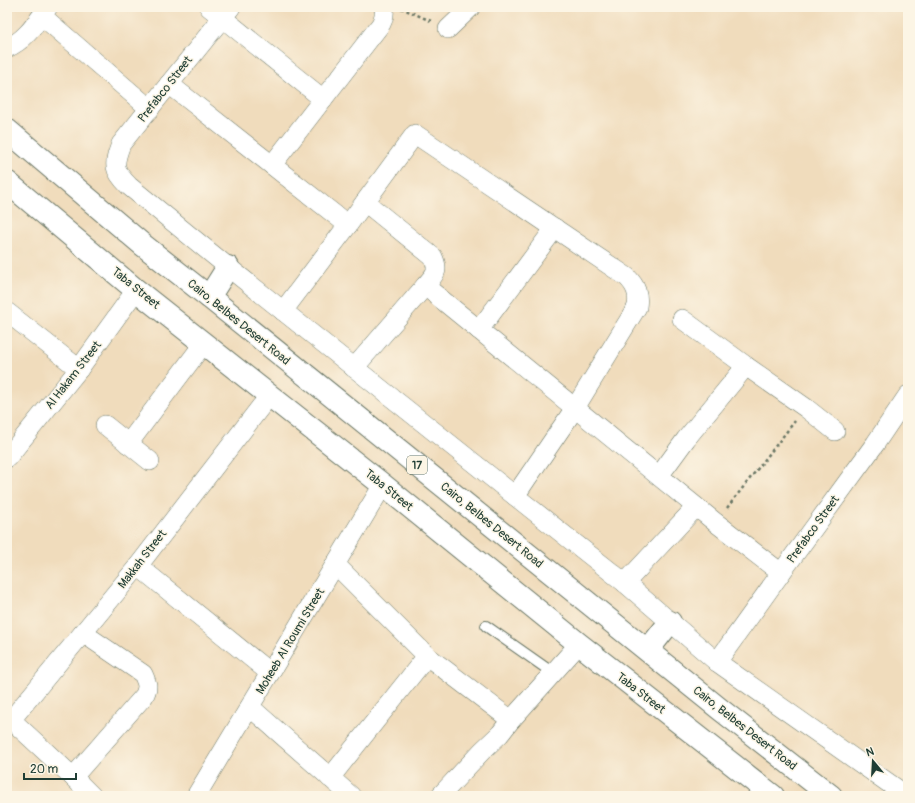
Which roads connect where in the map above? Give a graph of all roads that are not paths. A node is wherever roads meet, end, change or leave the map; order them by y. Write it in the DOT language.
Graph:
graph roads {
  1 [pos="384,7"];
  2 [pos="471,7"];
  3 [pos="45,11"];
  4 [pos="221,11"];
  5 [pos="448,29"];
  6 [pos="7,48"];
  7 [pos="169,84"];
  8 [pos="323,99"];
  9 [pos="150,109"];
  10 [pos="7,130"];
  11 [pos="272,165"];
  12 [pos="7,183"];
  13 [pos="365,202"];
  14 [pos="348,225"];
  15 [pos="555,228"];
  16 [pos="228,267"];
  17 [pos="425,286"];
  18 [pos="136,290"];
  19 [pos="208,298"];
  20 [pos="283,311"];
  21 [pos="9,317"];
  22 [pos="682,319"];
  23 [pos="479,330"];
  24 [pos="204,343"];
  25 [pos="746,366"];
  26 [pos="354,368"];
  27 [pos="80,370"];
  28 [pos="908,395"];
  29 [pos="269,396"];
  30 [pos="575,408"];
  31 [pos="105,426"];
  32 [pos="834,431"];
  33 [pos="128,444"];
  34 [pos="7,458"];
  35 [pos="150,461"];
  36 [pos="659,476"];
  37 [pos="382,485"];
  38 [pos="515,496"];
  39 [pos="696,507"];
  40 [pos="335,564"];
  41 [pos="138,566"];
  42 [pos="781,573"];
  43 [pos="624,583"];
  44 [pos="670,622"];
  45 [pos="486,626"];
  46 [pos="83,633"];
  47 [pos="579,644"];
  48 [pos="648,650"];
  49 [pos="427,656"];
  50 [pos="717,662"];
  51 [pos="270,673"];
  52 [pos="553,673"];
  53 [pos="250,707"];
  54 [pos="9,718"];
  55 [pos="511,720"];
  56 [pos="804,774"];
  57 [pos="73,776"];
  58 [pos="330,778"];
  59 [pos="92,796"];
  60 [pos="196,796"];
  61 [pos="351,796"];
  62 [pos="440,796"];
  63 [pos="773,796"];
  64 [pos="809,796"];
  65 [pos="831,796"];
  66 [pos="906,796"];
  1 -- 8 [label="street"];
  2 -- 5 [label="street"];
  3 -- 6 [label="street"];
  3 -- 9 [label="street"];
  4 -- 7 [label="street, Prefabco Street"];
  4 -- 8 [label="street"];
  7 -- 9 [label="street, Prefabco Street"];
  7 -- 11 [label="street"];
  8 -- 11 [label="street"];
  9 -- 16 [label="street, Prefabco Street"];
  10 -- 19 [label="main road, Cairo, Belbes Desert Road / 17"];
  11 -- 14 [label="street"];
  12 -- 18 [label="main road, Taba Street"];
  13 -- 14 [label="street"];
  13 -- 15 [label="street"];
  13 -- 17 [label="street"];
  14 -- 20 [label="street"];
  15 -- 23 [label="street"];
  15 -- 30 [label="street"];
  16 -- 19 [label="main road"];
  16 -- 20 [label="street"];
  17 -- 23 [label="street"];
  17 -- 26 [label="street"];
  18 -- 24 [label="main road, Taba Street"];
  18 -- 27 [label="street, Al Hakam Street"];
  19 -- 48 [label="main road, Cairo, Belbes Desert Road / 17"];
  20 -- 26 [label="street"];
  21 -- 27 [label="street"];
  22 -- 25 [label="street"];
  23 -- 30 [label="street"];
  24 -- 29 [label="main road, Taba Street"];
  24 -- 33 [label="street"];
  25 -- 32 [label="street"];
  25 -- 36 [label="street"];
  26 -- 38 [label="street"];
  27 -- 34 [label="street, Al Hakam Street"];
  28 -- 42 [label="street, Prefabco Street"];
  29 -- 37 [label="main road, Taba Street"];
  29 -- 41 [label="street, Makkah Street"];
  30 -- 36 [label="street"];
  30 -- 38 [label="street"];
  31 -- 33 [label="street"];
  33 -- 35 [label="street"];
  36 -- 39 [label="street"];
  37 -- 40 [label="street, Moheeb Al Roumi Street"];
  37 -- 47 [label="main road, Taba Street"];
  38 -- 43 [label="street"];
  39 -- 42 [label="street"];
  39 -- 43 [label="street"];
  40 -- 49 [label="street"];
  40 -- 51 [label="street, Moheeb Al Roumi Street"];
  41 -- 46 [label="street, Makkah Street"];
  41 -- 51 [label="street"];
  42 -- 50 [label="street, Prefabco Street"];
  43 -- 44 [label="street"];
  44 -- 48 [label="main road"];
  44 -- 50 [label="street"];
  45 -- 52 [label="lane"];
  46 -- 54 [label="street, Makkah Street"];
  46 -- 57 [label="street"];
  47 -- 52 [label="street"];
  47 -- 63 [label="main road, Taba Street"];
  48 -- 56 [label="main road, Cairo, Belbes Desert Road / 17"];
  49 -- 55 [label="street"];
  49 -- 58 [label="street"];
  50 -- 66 [label="street"];
  51 -- 53 [label="street, Moheeb Al Roumi Street"];
  52 -- 55 [label="street"];
  53 -- 58 [label="street"];
  53 -- 60 [label="street, Moheeb Al Roumi Street"];
  54 -- 57 [label="street"];
  55 -- 62 [label="street"];
  56 -- 64 [label="main road"];
  56 -- 65 [label="main road, Cairo, Belbes Desert Road / 17"];
  57 -- 59 [label="street"];
  58 -- 61 [label="street"];
}
